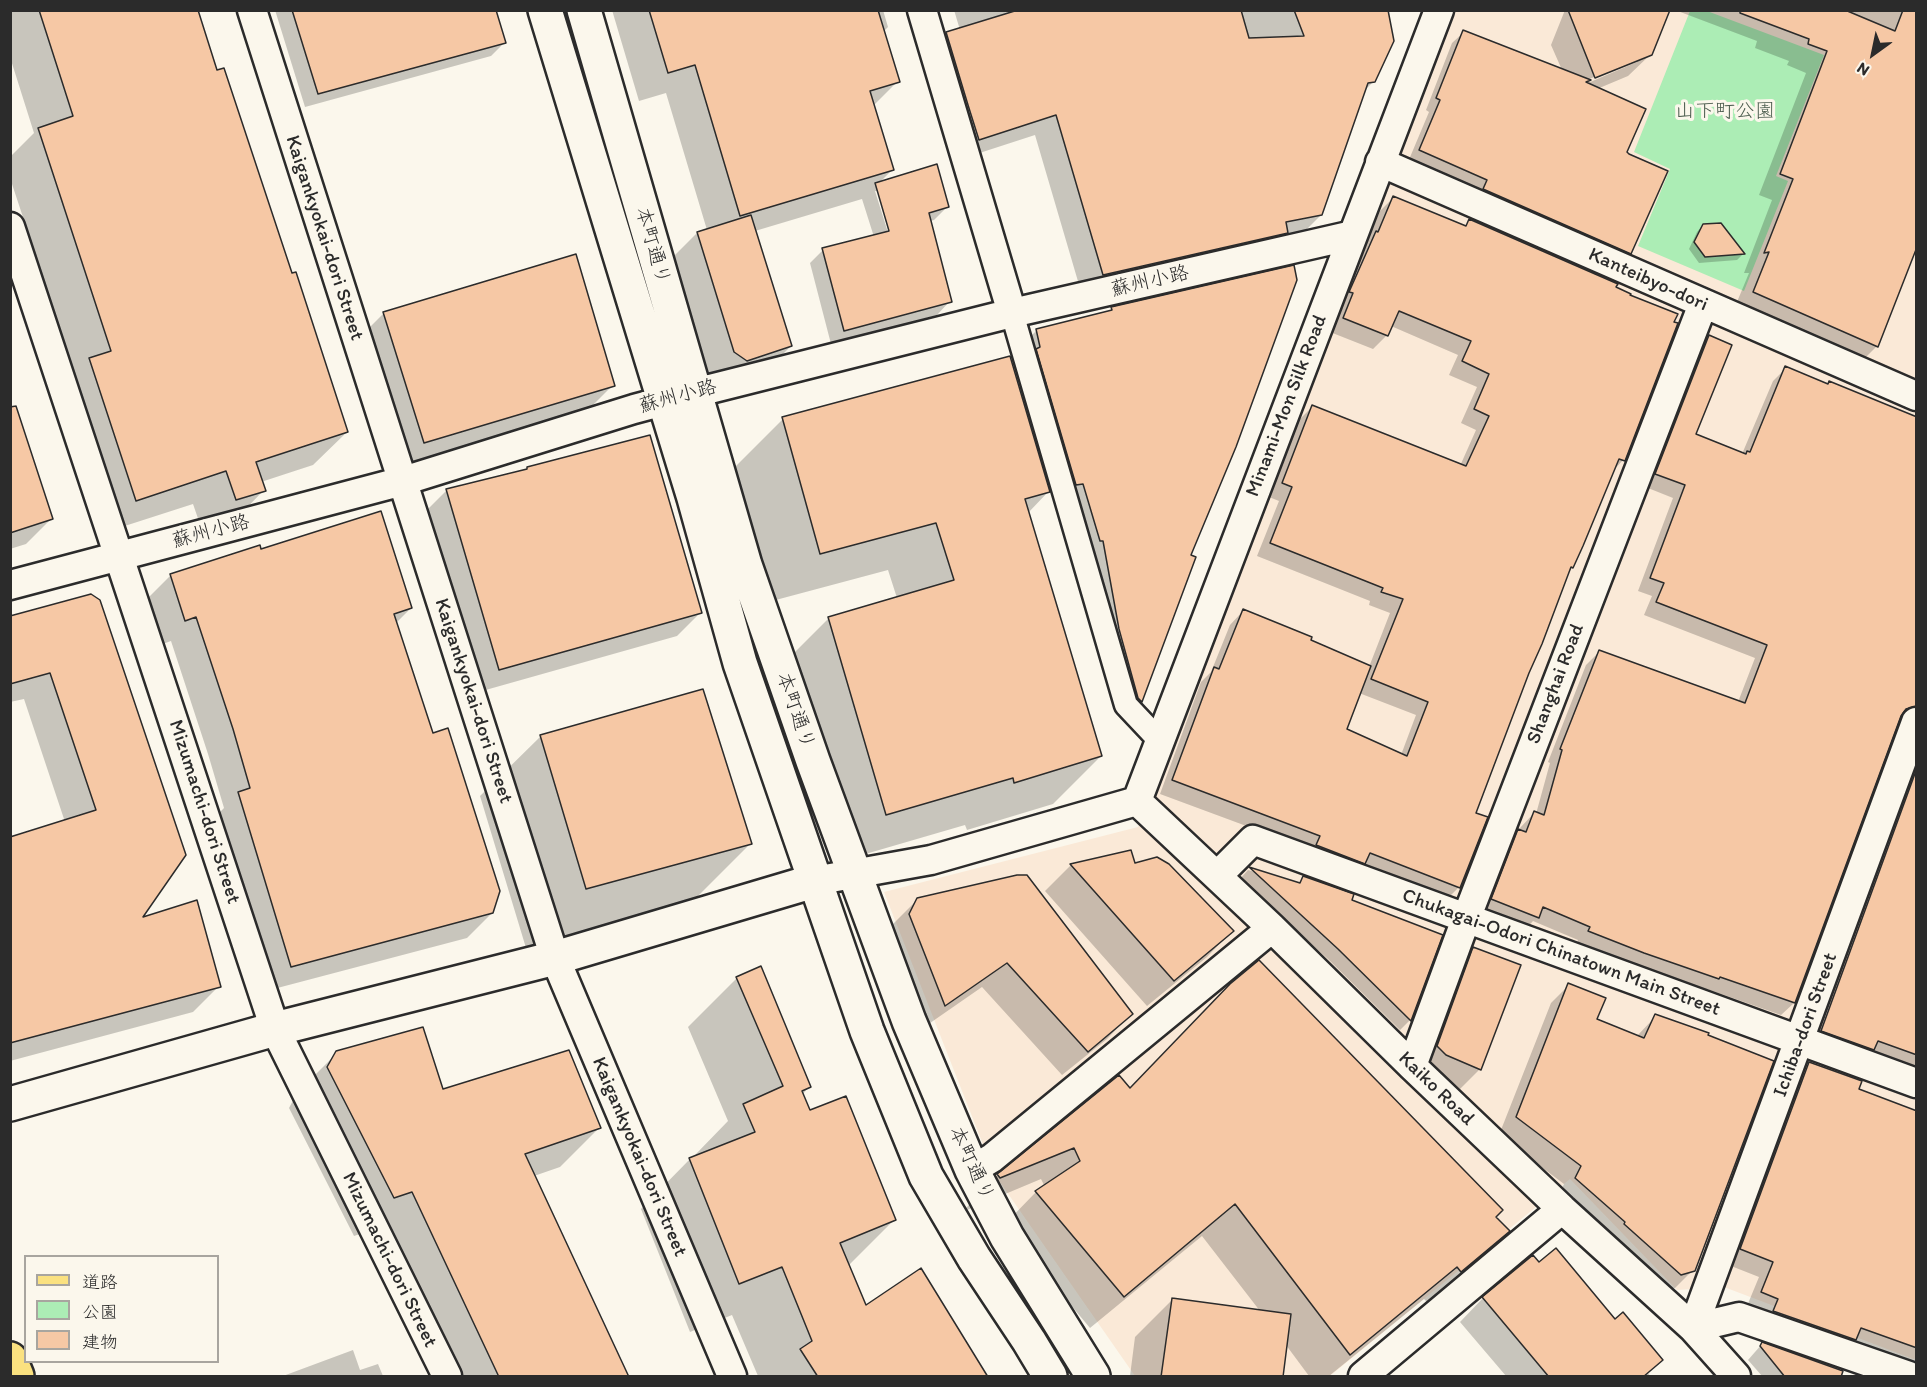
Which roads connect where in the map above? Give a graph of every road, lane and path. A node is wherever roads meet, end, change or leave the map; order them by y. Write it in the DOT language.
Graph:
graph roads {
  1 [pos="252,10"];
  2 [pos="545,10"];
  3 [pos="584,10"];
  4 [pos="922,10"];
  5 [pos="1430,19"];
  6 [pos="1380,162"];
  7 [pos="10,227"];
  8 [pos="1353,235"];
  9 [pos="1703,304"];
  10 [pos="1011,313"];
  11 [pos="1917,396"];
  12 [pos="679,397"];
  13 [pos="403,481"];
  14 [pos="119,556"];
  15 [pos="10,585"];
  16 [pos="1917,722"];
  17 [pos="1159,740"];
  18 [pos="1137,801"];
  19 [pos="856,874"];
  20 [pos="1217,876"];
  21 [pos="814,881"];
  22 [pos="1466,919"];
  23 [pos="1272,928"];
  24 [pos="555,958"];
  25 [pos="275,1029"];
  26 [pos="1800,1041"];
  27 [pos="1412,1066"];
  28 [pos="1917,1083"];
  29 [pos="10,1104"];
  30 [pos="972,1170"];
  31 [pos="1562,1209"];
  32 [pos="1693,1328"];
  33 [pos="10,1359"];
  34 [pos="17,1377"];
  35 [pos="447,1377"];
  36 [pos="732,1377"];
  37 [pos="1050,1377"];
  38 [pos="1093,1377"];
  39 [pos="1363,1377"];
  40 [pos="1736,1377"];
  41 [pos="1909,1377"];
  1 -- 13 [label="street, Kaigankyokai-dori Street"];
  2 -- 12 [label="street, 本町通り"];
  3 -- 12 [label="street, 本町通り"];
  4 -- 10 [label="street"];
  5 -- 6 [label="street, Minami-Mon Silk Road"];
  6 -- 8 [label="street, Minami-Mon Silk Road"];
  6 -- 9 [label="street, Kanteibyo-dori"];
  7 -- 14 [label="street, Mizumachi-dori Street"];
  8 -- 10 [label="street, 蘇州小路"];
  8 -- 17 [label="street, Minami-Mon Silk Road"];
  9 -- 11 [label="street, Kanteibyo-dori"];
  9 -- 22 [label="street, Shanghai Road"];
  10 -- 12 [label="street, 蘇州小路"];
  10 -- 17 [label="street"];
  12 -- 13 [label="street, 蘇州小路"];
  12 -- 19 [label="street, 本町通り"];
  12 -- 21 [label="street, 本町通り"];
  13 -- 14 [label="street, 蘇州小路"];
  13 -- 24 [label="street, Kaigankyokai-dori Street"];
  14 -- 15 [label="street, 蘇州小路"];
  14 -- 25 [label="street, Mizumachi-dori Street"];
  16 -- 26 [label="street, Ichiba-dori Street"];
  17 -- 18 [label="street, Minami-Mon Silk Road"];
  18 -- 19 [label="street"];
  18 -- 20 [label="street, Kaiko Road"];
  19 -- 21 [label="street"];
  19 -- 30 [label="street, 本町通り"];
  20 -- 22 [label="street, Chukagai-Odori Chinatown Main Street"];
  20 -- 23 [label="street, Kaiko Road"];
  21 -- 24 [label="street"];
  21 -- 37 [label="street, 本町通り"];
  22 -- 26 [label="street, Chukagai-Odori Chinatown Main Street"];
  22 -- 27 [label="street, Shanghai Road"];
  23 -- 27 [label="street, Kaiko Road"];
  23 -- 30 [label="street"];
  24 -- 25 [label="street"];
  24 -- 36 [label="street, Kaigankyokai-dori Street"];
  25 -- 29 [label="street"];
  25 -- 35 [label="street, Mizumachi-dori Street"];
  26 -- 28 [label="street, Chukagai-Odori Chinatown Main Street"];
  26 -- 32 [label="street, Ichiba-dori Street"];
  27 -- 31 [label="street, Kaiko Road"];
  30 -- 38 [label="street, 本町通り"];
  31 -- 32 [label="street, Kaiko Road"];
  31 -- 39 [label="street"];
  32 -- 40 [label="street, Kaiko Road"];
  32 -- 41 [label="street"];
  33 -- 34 [label="main road"];
}
